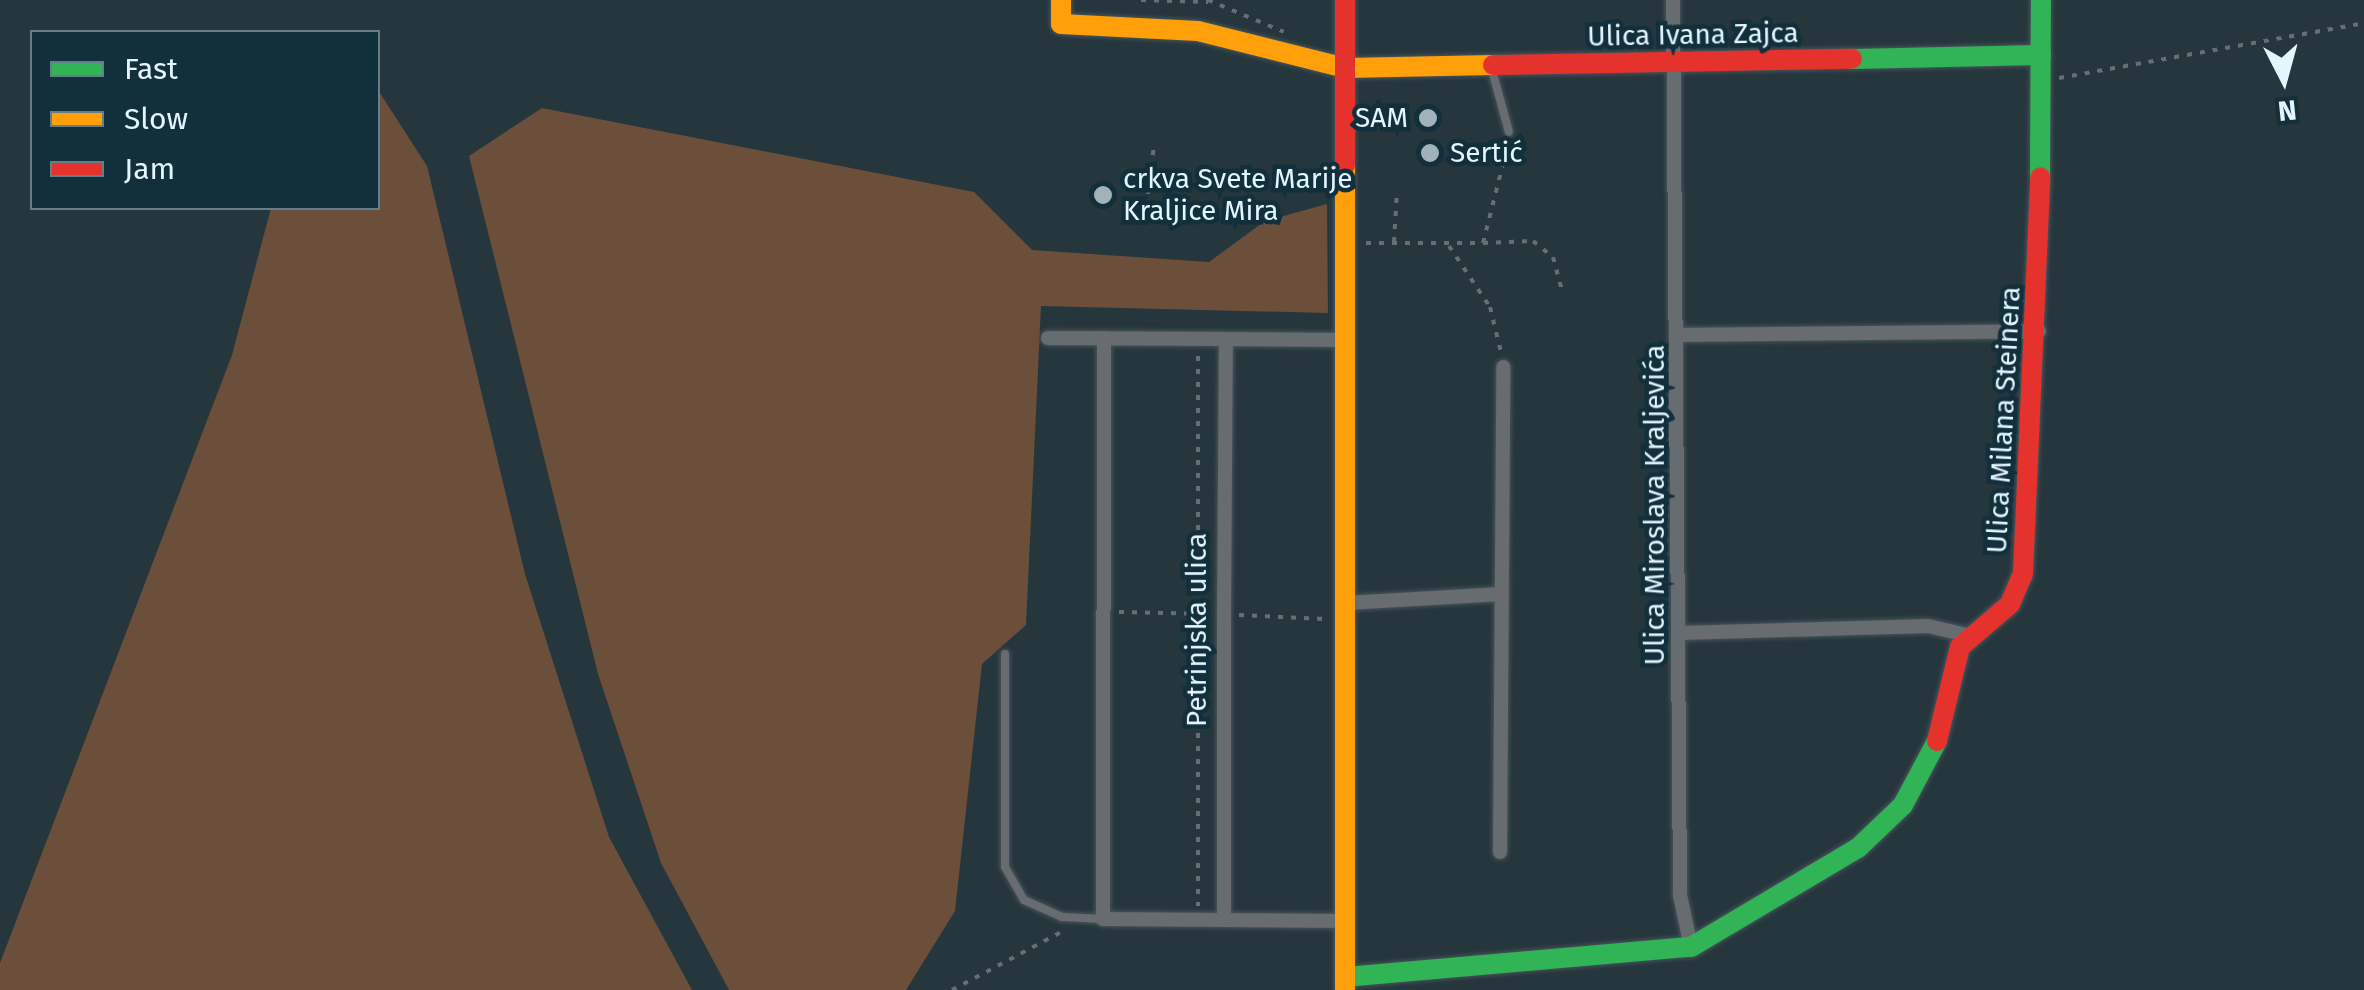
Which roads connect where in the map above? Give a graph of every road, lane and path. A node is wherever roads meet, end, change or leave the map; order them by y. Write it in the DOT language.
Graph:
graph roads {
  1 [pos="1061,0"];
  2 [pos="1141,0"];
  3 [pos="1345,0"];
  4 [pos="1673,0"];
  5 [pos="2040,0"];
  6 [pos="1208,1"];
  7 [pos="2364,23"];
  8 [pos="2042,54"];
  9 [pos="1677,63"];
  10 [pos="1322,64"];
  11 [pos="1489,66"];
  12 [pos="1345,68"];
  13 [pos="2042,80"];
  14 [pos="1509,132"];
  15 [pos="1154,145"];
  16 [pos="1397,192"];
  17 [pos="1148,194"];
  18 [pos="1394,242"];
  19 [pos="1483,243"];
  20 [pos="1346,244"];
  21 [pos="1449,246"];
  22 [pos="1562,290"];
  23 [pos="2039,331"];
  24 [pos="1680,336"];
  25 [pos="1048,338"];
  26 [pos="1104,338"];
  27 [pos="1226,338"];
  28 [pos="1345,340"];
  29 [pos="1198,354"];
  30 [pos="1503,367"];
  31 [pos="1499,594"];
  32 [pos="1346,603"];
  33 [pos="1680,632"];
  34 [pos="1967,635"];
  35 [pos="1005,654"];
  36 [pos="1500,852"];
  37 [pos="1198,906"];
  38 [pos="1102,919"];
  39 [pos="1224,920"];
  40 [pos="1344,921"];
  41 [pos="1691,946"];
  42 [pos="1345,984"];
  43 [pos="952,990"];
  1 -- 10 [label="street, Ulica Ivana Zajca"];
  2 -- 6 [label="path"];
  3 -- 12 [label="street"];
  4 -- 9 [label="street, Ulica Miroslava Kraljevića"];
  5 -- 8 [label="street, Ulica Milana Steinera"];
  6 -- 10 [label="path"];
  7 -- 13 [label="path"];
  8 -- 9 [label="street, Ulica Ivana Zajca"];
  8 -- 13 [label="street, Ulica Milana Steinera"];
  9 -- 11 [label="street, Ulica Ivana Zajca"];
  9 -- 24 [label="street, Ulica Miroslava Kraljevića"];
  10 -- 12 [label="street, Ulica Ivana Zajca"];
  11 -- 12 [label="street, Ulica Ivana Zajca"];
  11 -- 14 [label="lane"];
  12 -- 20 [label="street"];
  13 -- 23 [label="street, Ulica Milana Steinera"];
  14 -- 19 [label="path"];
  15 -- 17 [label="path"];
  16 -- 18 [label="path"];
  18 -- 20 [label="path"];
  18 -- 21 [label="path"];
  19 -- 21 [label="path"];
  19 -- 22 [label="path"];
  20 -- 28 [label="street"];
  21 -- 30 [label="path"];
  23 -- 24 [label="street"];
  23 -- 34 [label="street, Ulica Milana Steinera"];
  24 -- 33 [label="street, Ulica Miroslava Kraljevića"];
  25 -- 26 [label="street"];
  26 -- 27 [label="street"];
  26 -- 38 [label="street"];
  27 -- 28 [label="street"];
  27 -- 39 [label="street, Petrinjska ulica"];
  28 -- 32 [label="street"];
  29 -- 37 [label="path"];
  30 -- 31 [label="street"];
  31 -- 32 [label="street"];
  31 -- 36 [label="street"];
  32 -- 40 [label="street"];
  33 -- 34 [label="street"];
  33 -- 41 [label="street, Ulica Miroslava Kraljevića"];
  34 -- 41 [label="street"];
  35 -- 38 [label="lane"];
  38 -- 39 [label="street"];
  38 -- 43 [label="path"];
  39 -- 40 [label="street"];
  40 -- 42 [label="street"];
  41 -- 42 [label="street"];
}
